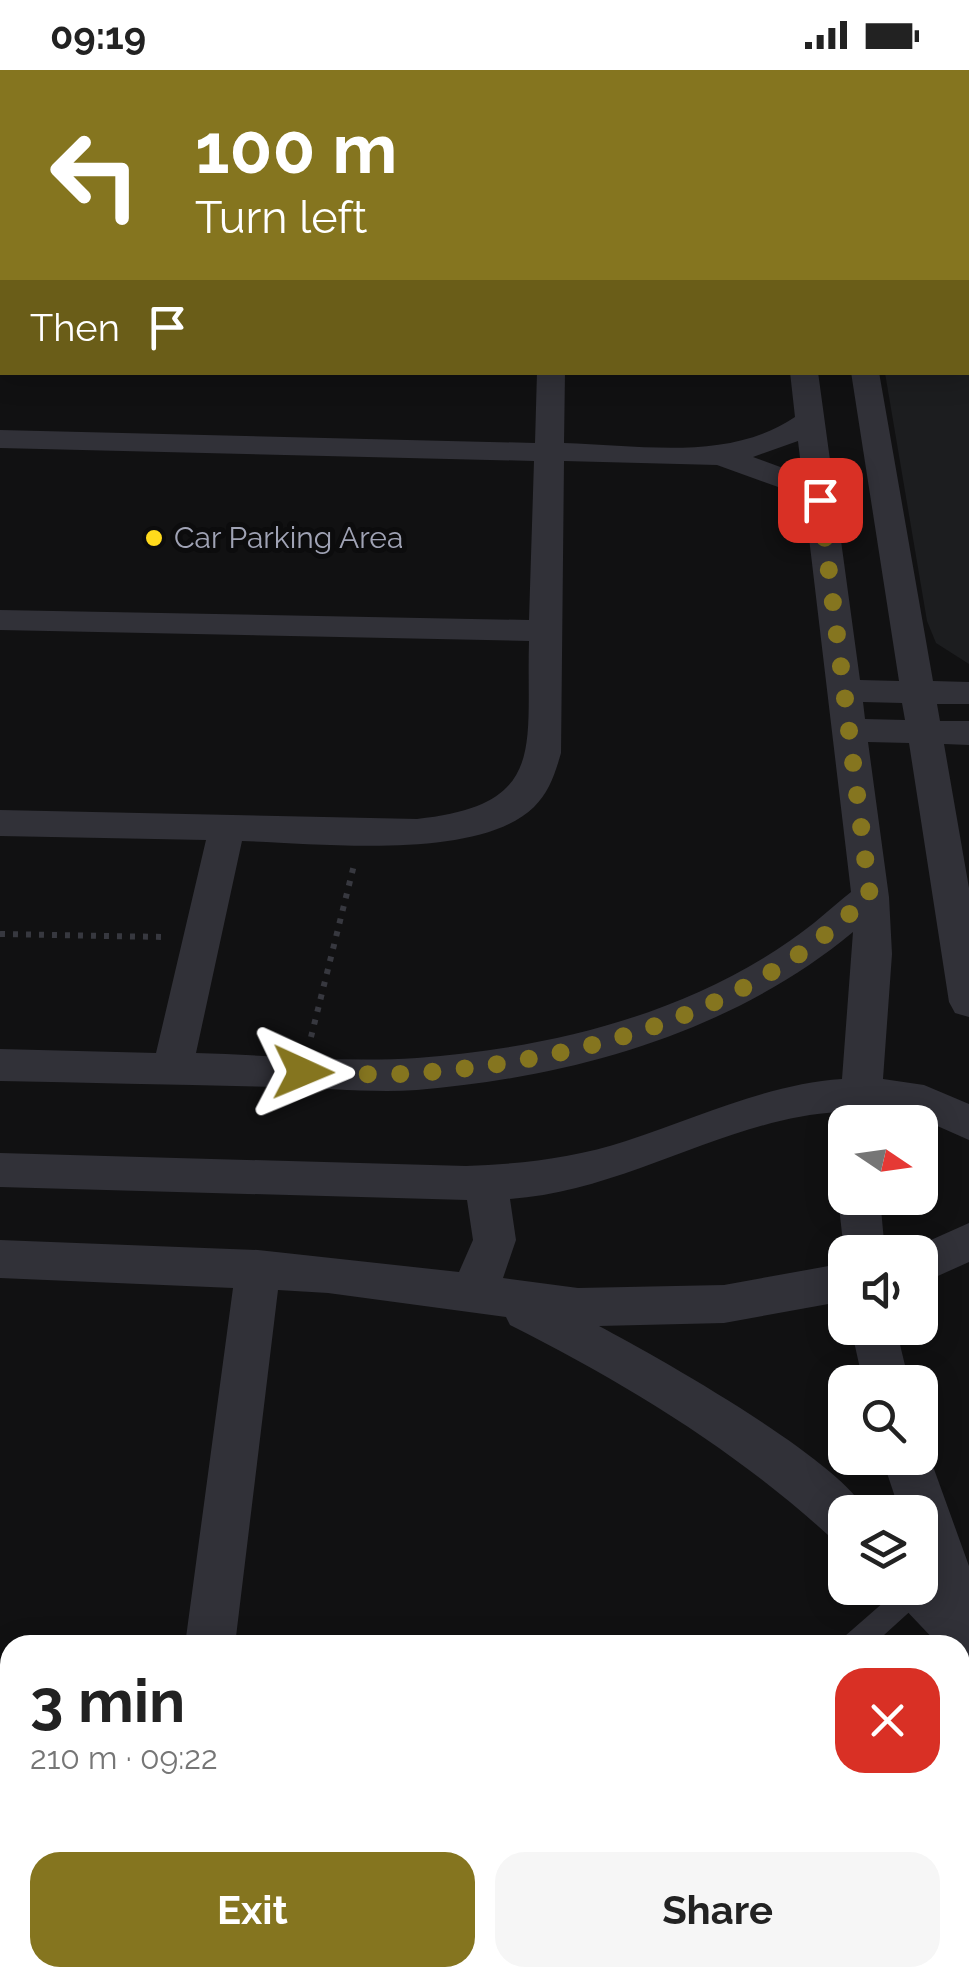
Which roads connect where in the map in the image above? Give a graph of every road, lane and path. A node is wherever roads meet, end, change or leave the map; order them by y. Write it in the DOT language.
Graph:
graph roads {
  1 [pos="550,375"];
  2 [pos="804,375"];
  3 [pos="865,375"];
  4 [pos="810,420"];
  5 [pos="0,439"];
  6 [pos="549,452"];
  7 [pos="720,456"];
  8 [pos="820,500"];
  9 [pos="0,620"];
  10 [pos="545,632"];
  11 [pos="844,691"];
  12 [pos="918,692"];
  13 [pos="969,693"];
  14 [pos="849,730"];
  15 [pos="924,732"];
  16 [pos="969,733"];
  17 [pos="0,823"];
  18 [pos="227,828"];
  19 [pos="362,831"];
  20 [pos="870,897"];
  21 [pos="0,934"];
  22 [pos="202,938"];
  23 [pos="964,946"];
  24 [pos="969,1002"];
  25 [pos="0,1065"];
  26 [pos="172,1069"];
  27 [pos="303,1072"];
  28 [pos="828,1105"];
  29 [pos="860,1105"];
  30 [pos="871,1105"];
  31 [pos="932,1105"];
  32 [pos="938,1108"];
  33 [pos="969,1122"];
  34 [pos="0,1170"];
  35 [pos="481,1182"];
  36 [pos="969,1241"];
  37 [pos="938,1256"];
  38 [pos="0,1260"];
  39 [pos="258,1269"];
  40 [pos="828,1285"];
  41 [pos="487,1298"];
  42 [pos="912,1475"];
  43 [pos="828,1505"];
  44 [pos="899,1605"];
  45 [pos="934,1605"];
  46 [pos="969,1620"];
  47 [pos="211,1635"];
  48 [pos="865,1635"];
  49 [pos="962,1635"];
  1 -- 6 [label="street"];
  2 -- 4 [label="street"];
  3 -- 12 [label="street"];
  4 -- 7 [label="street"];
  4 -- 8 [label="street"];
  5 -- 6 [label="street"];
  6 -- 7 [label="street"];
  6 -- 10 [label="street"];
  7 -- 8 [label="street"];
  8 -- 11 [label="street"];
  9 -- 10 [label="street"];
  10 -- 19 [label="street"];
  11 -- 12 [label="street"];
  11 -- 14 [label="street"];
  12 -- 13 [label="street"];
  12 -- 15 [label="street"];
  14 -- 15 [label="street"];
  14 -- 20 [label="street"];
  15 -- 16 [label="street"];
  15 -- 23 [label="street"];
  17 -- 18 [label="street"];
  18 -- 19 [label="street"];
  18 -- 22 [label="street"];
  19 -- 27 [label="path"];
  20 -- 27 [label="street"];
  20 -- 29 [label="street"];
  21 -- 22 [label="path"];
  22 -- 26 [label="street"];
  23 -- 24 [label="street"];
  25 -- 26 [label="street"];
  26 -- 27 [label="street"];
  28 -- 35 [label="street"];
  30 -- 31 [label="street"];
  32 -- 33 [label="street"];
  34 -- 35 [label="street"];
  35 -- 41 [label="street"];
  36 -- 37 [label="street"];
  38 -- 39 [label="street"];
  39 -- 41 [label="street"];
  39 -- 47 [label="street"];
  40 -- 41 [label="street"];
  41 -- 43 [label="street"];
  42 -- 46 [label="street"];
  44 -- 48 [label="lane"];
  45 -- 49 [label="street"];
}
